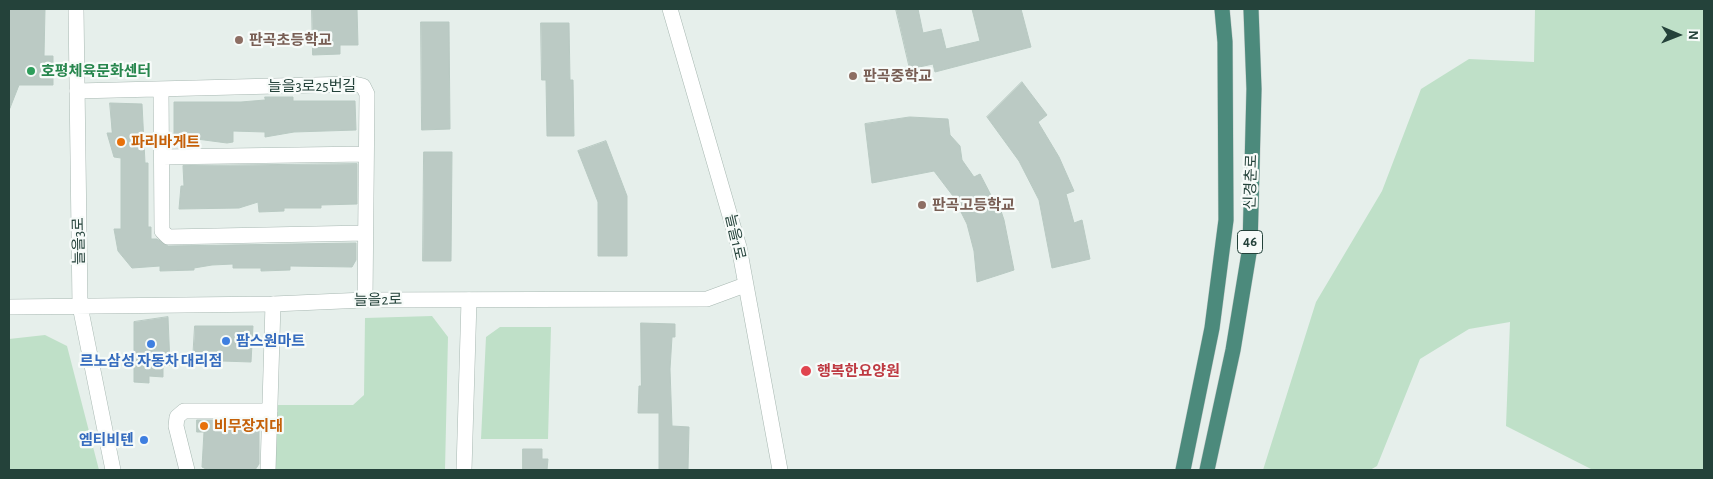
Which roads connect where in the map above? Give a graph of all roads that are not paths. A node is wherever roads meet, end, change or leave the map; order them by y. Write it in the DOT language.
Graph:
graph roads {
  1 [pos="76,9"];
  2 [pos="670,9"];
  3 [pos="1222,9"];
  4 [pos="1251,9"];
  5 [pos="161,89"];
  6 [pos="77,91"];
  7 [pos="366,154"];
  8 [pos="162,157"];
  9 [pos="365,233"];
  10 [pos="745,285"];
  11 [pos="365,300"];
  12 [pos="470,300"];
  13 [pos="272,304"];
  14 [pos="80,306"];
  15 [pos="9,307"];
  16 [pos="270,411"];
  17 [pos="113,470"];
  18 [pos="187,470"];
  19 [pos="268,470"];
  20 [pos="464,470"];
  21 [pos="780,470"];
  22 [pos="1183,470"];
  23 [pos="1206,470"];
  1 -- 6 [label="street, 늘을3로"];
  2 -- 10 [label="street, 늘을1로"];
  3 -- 22 [label="highway, 신경춘로 / 46"];
  4 -- 23 [label="highway, 신경춘로 / 46"];
  5 -- 6 [label="street, 늘을3로25번길"];
  5 -- 7 [label="street, 늘을3로25번길"];
  5 -- 8 [label="street"];
  6 -- 14 [label="street, 늘을3로"];
  7 -- 8 [label="street"];
  7 -- 9 [label="street, 늘을3로25번길"];
  8 -- 9 [label="street"];
  9 -- 11 [label="street, 늘을3로25번길"];
  10 -- 12 [label="street, 늘을2로"];
  10 -- 21 [label="street, 늘을1로"];
  11 -- 12 [label="street, 늘을2로"];
  11 -- 13 [label="street, 늘을2로"];
  12 -- 20 [label="street"];
  13 -- 14 [label="street, 늘을2로"];
  13 -- 16 [label="street"];
  14 -- 15 [label="street, 늘을2로"];
  14 -- 17 [label="street, 늘을3로"];
  16 -- 18 [label="street"];
  16 -- 19 [label="street"];
}
